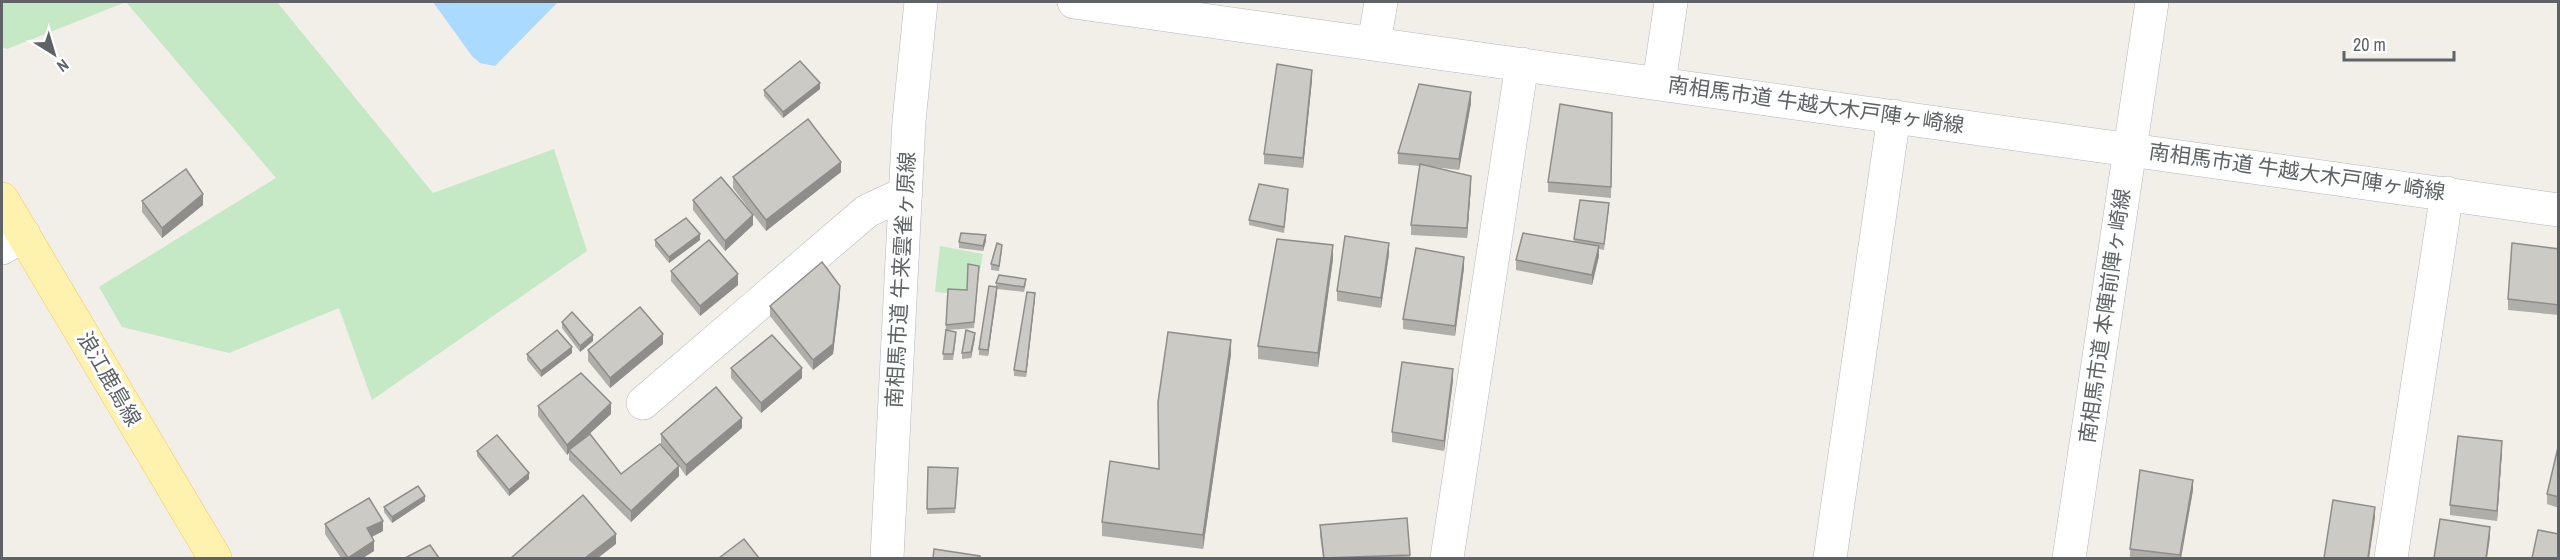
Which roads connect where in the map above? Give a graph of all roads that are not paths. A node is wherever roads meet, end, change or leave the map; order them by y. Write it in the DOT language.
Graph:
graph roads {
  1 [pos="921,2"];
  2 [pos="1074,2"];
  3 [pos="1381,2"];
  4 [pos="1671,2"];
  5 [pos="2152,2"];
  6 [pos="1374,43"];
  7 [pos="1522,64"];
  8 [pos="1659,83"];
  9 [pos="1894,116"];
  10 [pos="2130,150"];
  11 [pos="2447,192"];
  12 [pos="906,193"];
  13 [pos="2,200"];
  14 [pos="2559,210"];
  15 [pos="13,242"];
  16 [pos="643,403"];
  17 [pos="215,558"];
  18 [pos="887,558"];
  19 [pos="1447,558"];
  20 [pos="1830,558"];
  21 [pos="2069,558"];
  22 [pos="2391,558"];
  1 -- 12 [label="street, 南相馬市道 牛来雲雀ヶ原線"];
  2 -- 6 [label="street, 南相馬市道 牛越大木戸陣ヶ崎線"];
  3 -- 6 [label="street"];
  4 -- 8 [label="street"];
  5 -- 10 [label="street, 南相馬市道 本陣前陣ヶ崎線"];
  6 -- 7 [label="street, 南相馬市道 牛越大木戸陣ヶ崎線"];
  7 -- 8 [label="street, 南相馬市道 牛越大木戸陣ヶ崎線"];
  7 -- 19 [label="street"];
  8 -- 9 [label="street, 南相馬市道 牛越大木戸陣ヶ崎線"];
  9 -- 10 [label="street, 南相馬市道 牛越大木戸陣ヶ崎線"];
  9 -- 20 [label="street"];
  10 -- 11 [label="street, 南相馬市道 牛越大木戸陣ヶ崎線"];
  10 -- 21 [label="street, 南相馬市道 本陣前陣ヶ崎線"];
  11 -- 14 [label="street, 南相馬市道 牛越大木戸陣ヶ崎線"];
  11 -- 22 [label="street"];
  12 -- 16 [label="street"];
  12 -- 18 [label="street, 南相馬市道 牛来雲雀ヶ原線"];
  13 -- 15 [label="main road, 浪江鹿島線"];
  15 -- 17 [label="main road, 浪江鹿島線"];
}
